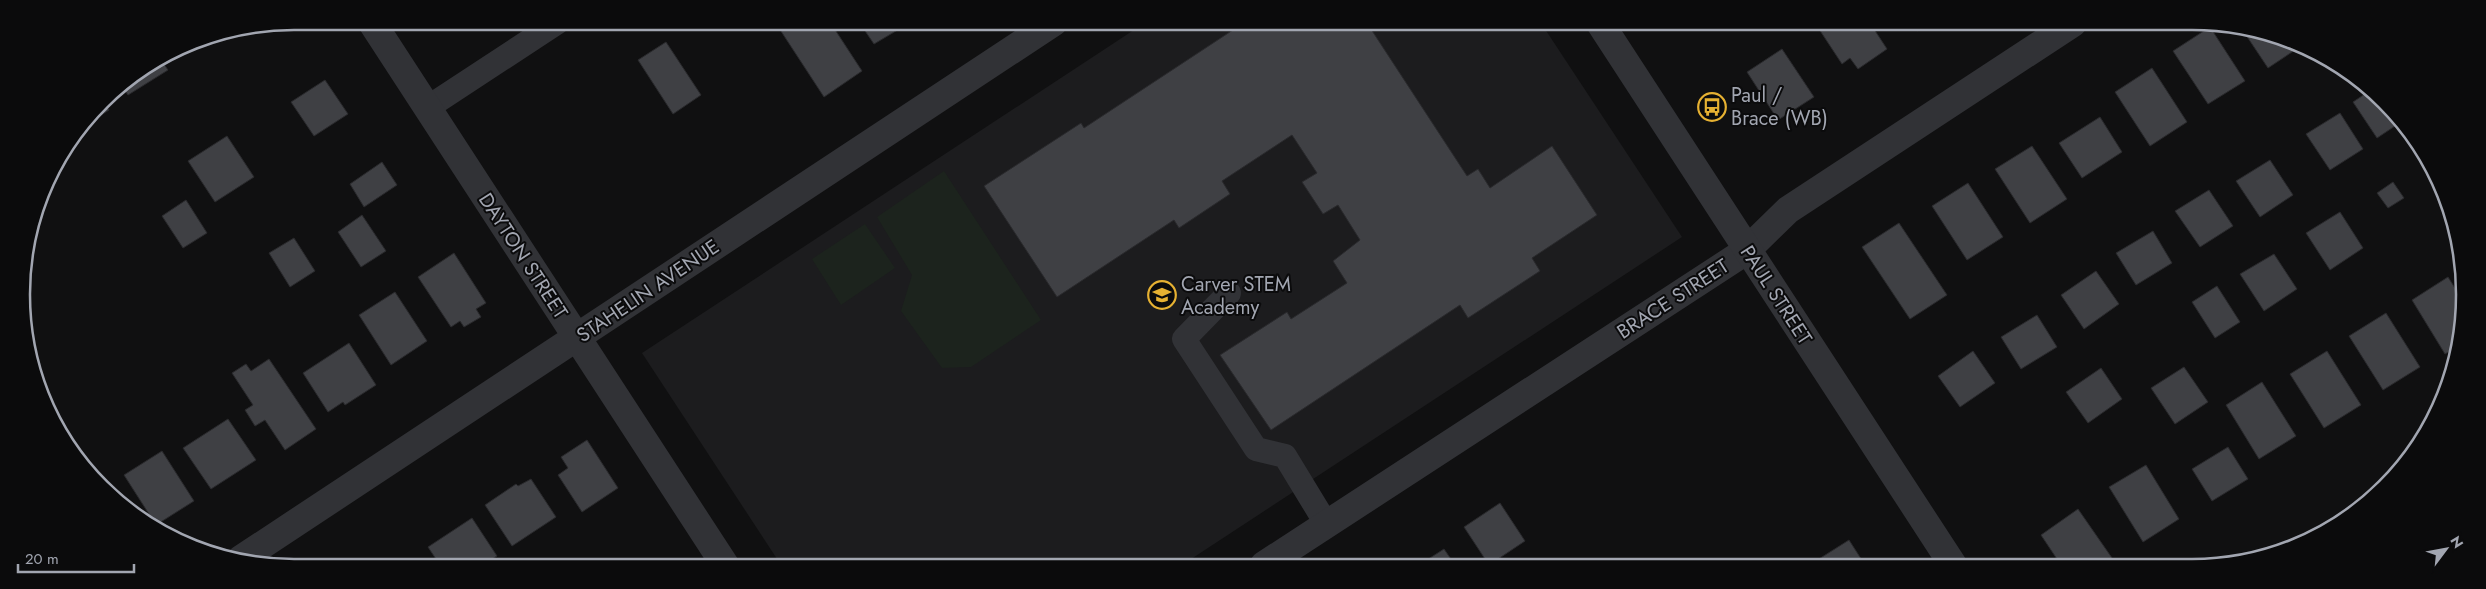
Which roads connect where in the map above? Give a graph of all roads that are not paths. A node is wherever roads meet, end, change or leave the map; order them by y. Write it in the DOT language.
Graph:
graph roads {
  1 [pos="376,30"];
  2 [pos="546,30"];
  3 [pos="1042,30"];
  4 [pos="1604,30"];
  5 [pos="2064,30"];
  6 [pos="427,108"];
  7 [pos="1746,251"];
  8 [pos="1229,293"];
  9 [pos="577,338"];
  10 [pos="1326,525"];
  11 [pos="247,555"];
  12 [pos="721,559"];
  13 [pos="1273,559"];
  14 [pos="1949,559"];
  1 -- 6 [label="street, DAYTON STREET"];
  2 -- 6 [label="lane"];
  3 -- 9 [label="street, STAHELIN AVENUE"];
  4 -- 7 [label="street, PAUL STREET"];
  5 -- 7 [label="street, BRACE STREET"];
  6 -- 9 [label="street, DAYTON STREET"];
  7 -- 10 [label="street, BRACE STREET"];
  7 -- 14 [label="street, PAUL STREET"];
  8 -- 10 [label="lane"];
  9 -- 11 [label="street, STAHELIN AVENUE"];
  9 -- 12 [label="street, DAYTON STREET"];
  10 -- 13 [label="street, BRACE STREET"];
}
